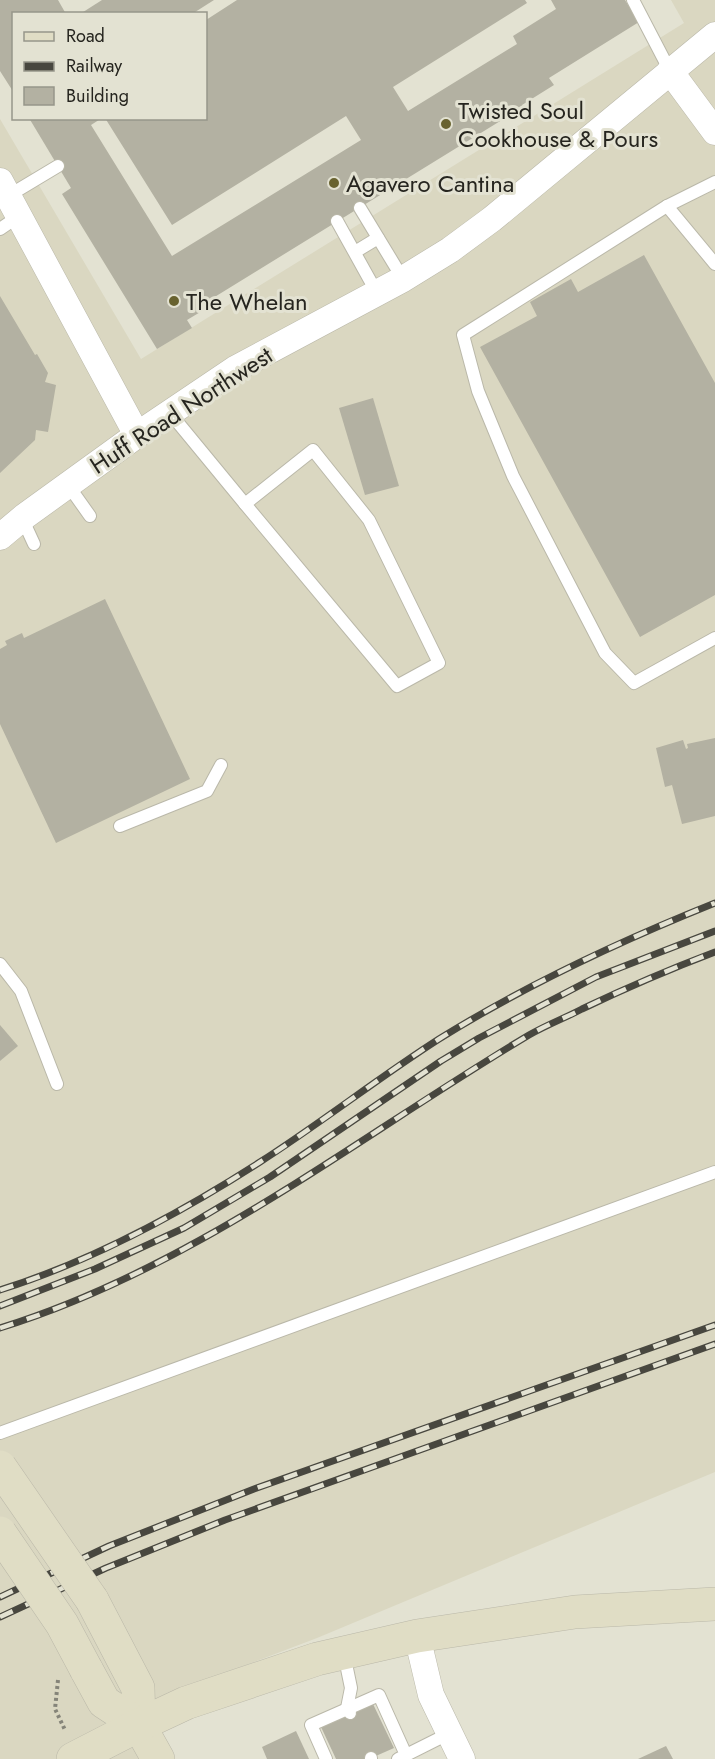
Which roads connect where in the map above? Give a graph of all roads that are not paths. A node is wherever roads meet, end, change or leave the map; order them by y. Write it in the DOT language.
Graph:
graph roads {
  1 [pos="633,0"];
  2 [pos="715,35"];
  3 [pos="670,71"];
  4 [pos="715,132"];
  5 [pos="58,166"];
  6 [pos="715,182"];
  7 [pos="7,205"];
  8 [pos="667,206"];
  9 [pos="360,208"];
  10 [pos="338,221"];
  11 [pos="378,238"];
  12 [pos="355,252"];
  13 [pos="715,264"];
  14 [pos="403,279"];
  15 [pos="377,293"];
  16 [pos="170,413"];
  17 [pos="137,435"];
  18 [pos="68,485"];
  19 [pos="245,504"];
  20 [pos="90,516"];
  21 [pos="22,518"];
  22 [pos="0,537"];
  23 [pos="34,544"];
  24 [pos="715,638"];
  25 [pos="221,765"];
  26 [pos="120,826"];
  27 [pos="0,964"];
  28 [pos="57,1083"];
  29 [pos="715,1172"];
  30 [pos="0,1433"];
  31 [pos="0,1467"];
  32 [pos="0,1533"];
  33 [pos="715,1604"];
  34 [pos="417,1636"];
  35 [pos="344,1653"];
  36 [pos="349,1711"];
  37 [pos="139,1725"];
  38 [pos="450,1733"];
  39 [pos="402,1757"];
  40 [pos="74,1759"];
  41 [pos="158,1759"];
  42 [pos="326,1759"];
  43 [pos="462,1759"];
  1 -- 3 [label="lane"];
  2 -- 3 [label="street, Huff Road Northwest"];
  3 -- 4 [label="street"];
  3 -- 14 [label="street, Huff Road Northwest"];
  5 -- 7 [label="lane"];
  6 -- 8 [label="lane"];
  7 -- 17 [label="street"];
  8 -- 13 [label="lane"];
  8 -- 24 [label="lane"];
  9 -- 11 [label="lane"];
  10 -- 12 [label="lane"];
  11 -- 12 [label="lane"];
  11 -- 14 [label="lane"];
  12 -- 15 [label="lane"];
  14 -- 15 [label="street, Huff Road Northwest"];
  15 -- 16 [label="street, Huff Road Northwest"];
  16 -- 17 [label="street, Huff Road Northwest"];
  16 -- 19 [label="lane"];
  17 -- 18 [label="street, Huff Road Northwest"];
  18 -- 20 [label="lane"];
  18 -- 21 [label="street, Huff Road Northwest"];
  19 -- 19 [label="lane"];
  21 -- 22 [label="street, Huff Road Northwest"];
  21 -- 23 [label="lane"];
  25 -- 26 [label="lane"];
  27 -- 28 [label="lane"];
  29 -- 30 [label="lane"];
  31 -- 37 [label="street, bridge"];
  32 -- 37 [label="street, bridge"];
  33 -- 34 [label="street"];
  34 -- 35 [label="street"];
  34 -- 38 [label="street"];
  35 -- 36 [label="lane"];
  35 -- 37 [label="street"];
  36 -- 39 [label="lane"];
  36 -- 42 [label="lane"];
  37 -- 40 [label="street"];
  37 -- 41 [label="street"];
  38 -- 39 [label="lane"];
  38 -- 43 [label="street"];
}
